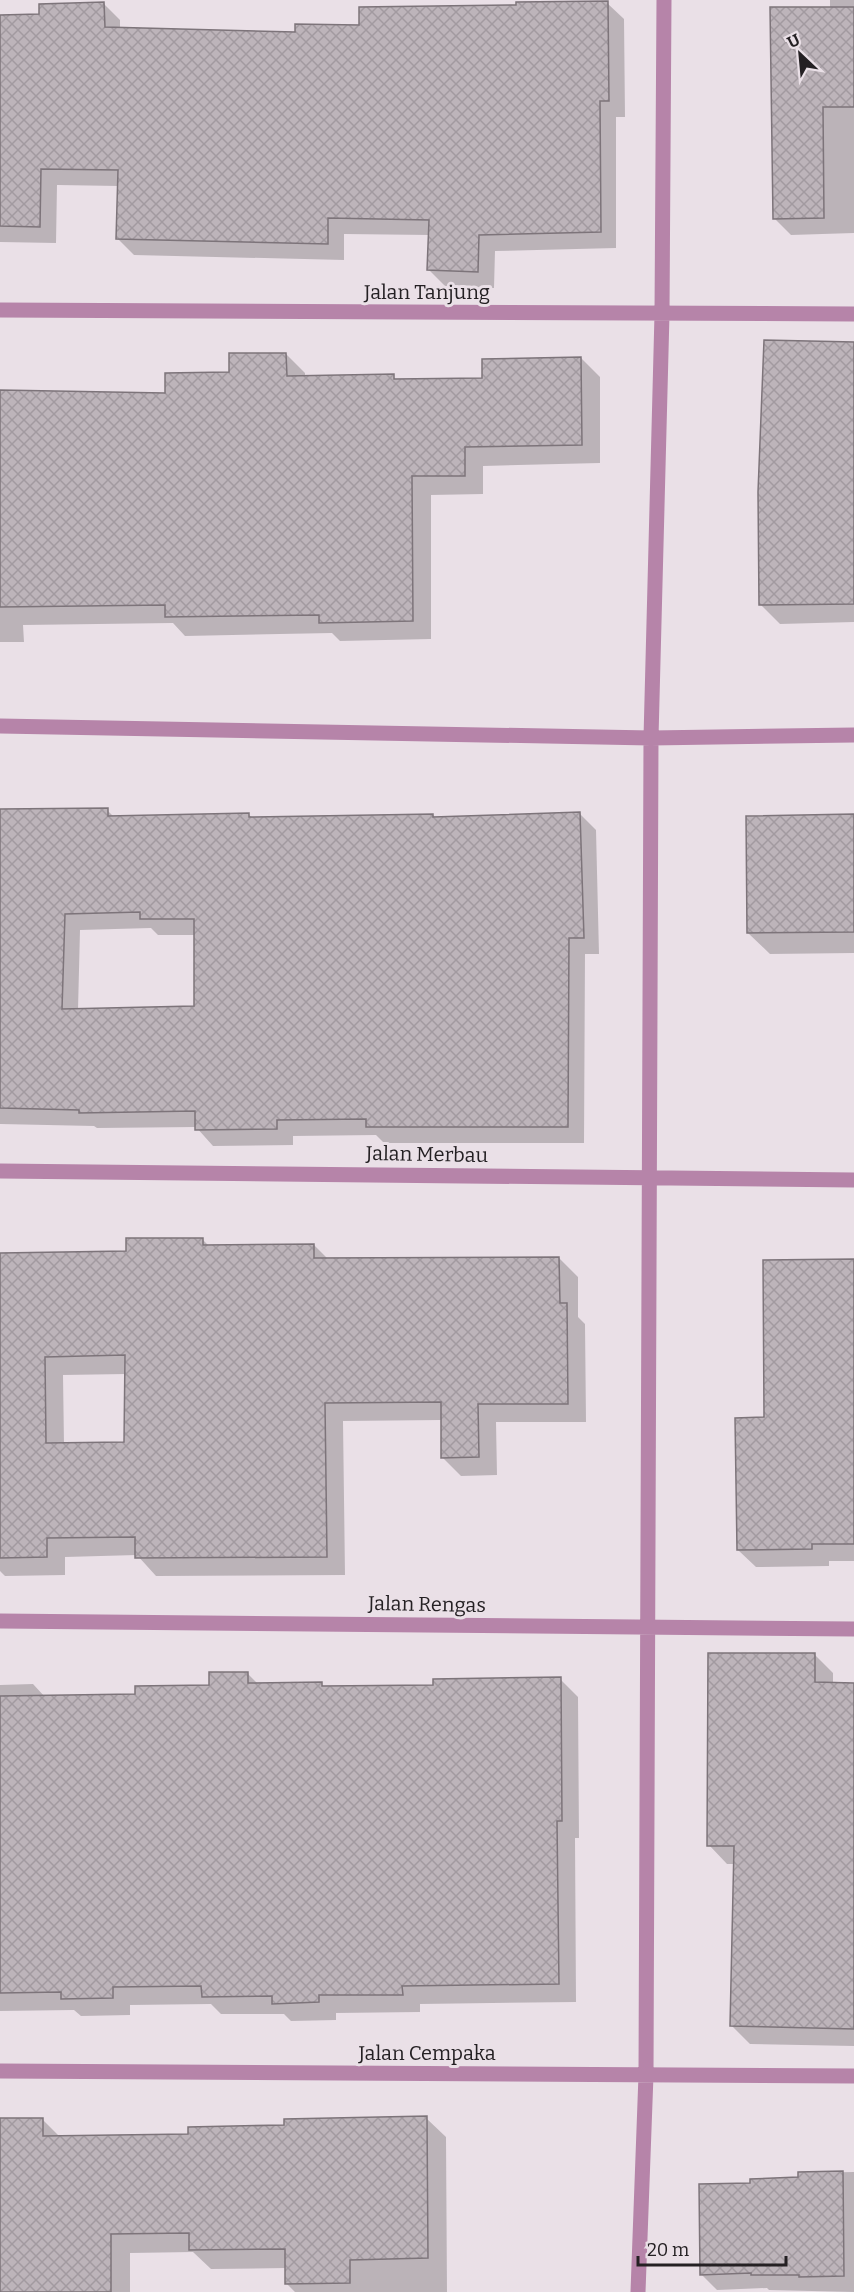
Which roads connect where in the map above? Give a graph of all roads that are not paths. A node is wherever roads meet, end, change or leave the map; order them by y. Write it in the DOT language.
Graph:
graph roads {
  1 [pos="664,0"];
  2 [pos="0,310"];
  3 [pos="662,314"];
  4 [pos="854,314"];
  5 [pos="0,726"];
  6 [pos="854,735"];
  7 [pos="651,738"];
  8 [pos="0,1171"];
  9 [pos="650,1177"];
  10 [pos="854,1180"];
  11 [pos="0,1621"];
  12 [pos="649,1628"];
  13 [pos="854,1629"];
  14 [pos="0,2071"];
  15 [pos="646,2075"];
  16 [pos="854,2076"];
  17 [pos="638,2292"];
  1 -- 3 [label="street"];
  2 -- 3 [label="street, Jalan Tanjung"];
  3 -- 4 [label="street, Jalan Tanjung"];
  3 -- 7 [label="street"];
  5 -- 7 [label="street"];
  6 -- 7 [label="street"];
  7 -- 9 [label="street"];
  8 -- 9 [label="street, Jalan Merbau"];
  9 -- 10 [label="street, Jalan Merbau"];
  9 -- 12 [label="street"];
  11 -- 12 [label="street, Jalan Rengas"];
  12 -- 13 [label="street, Jalan Rengas"];
  12 -- 15 [label="street"];
  14 -- 15 [label="street, Jalan Cempaka"];
  15 -- 16 [label="street, Jalan Cempaka"];
  15 -- 17 [label="street"];
}
